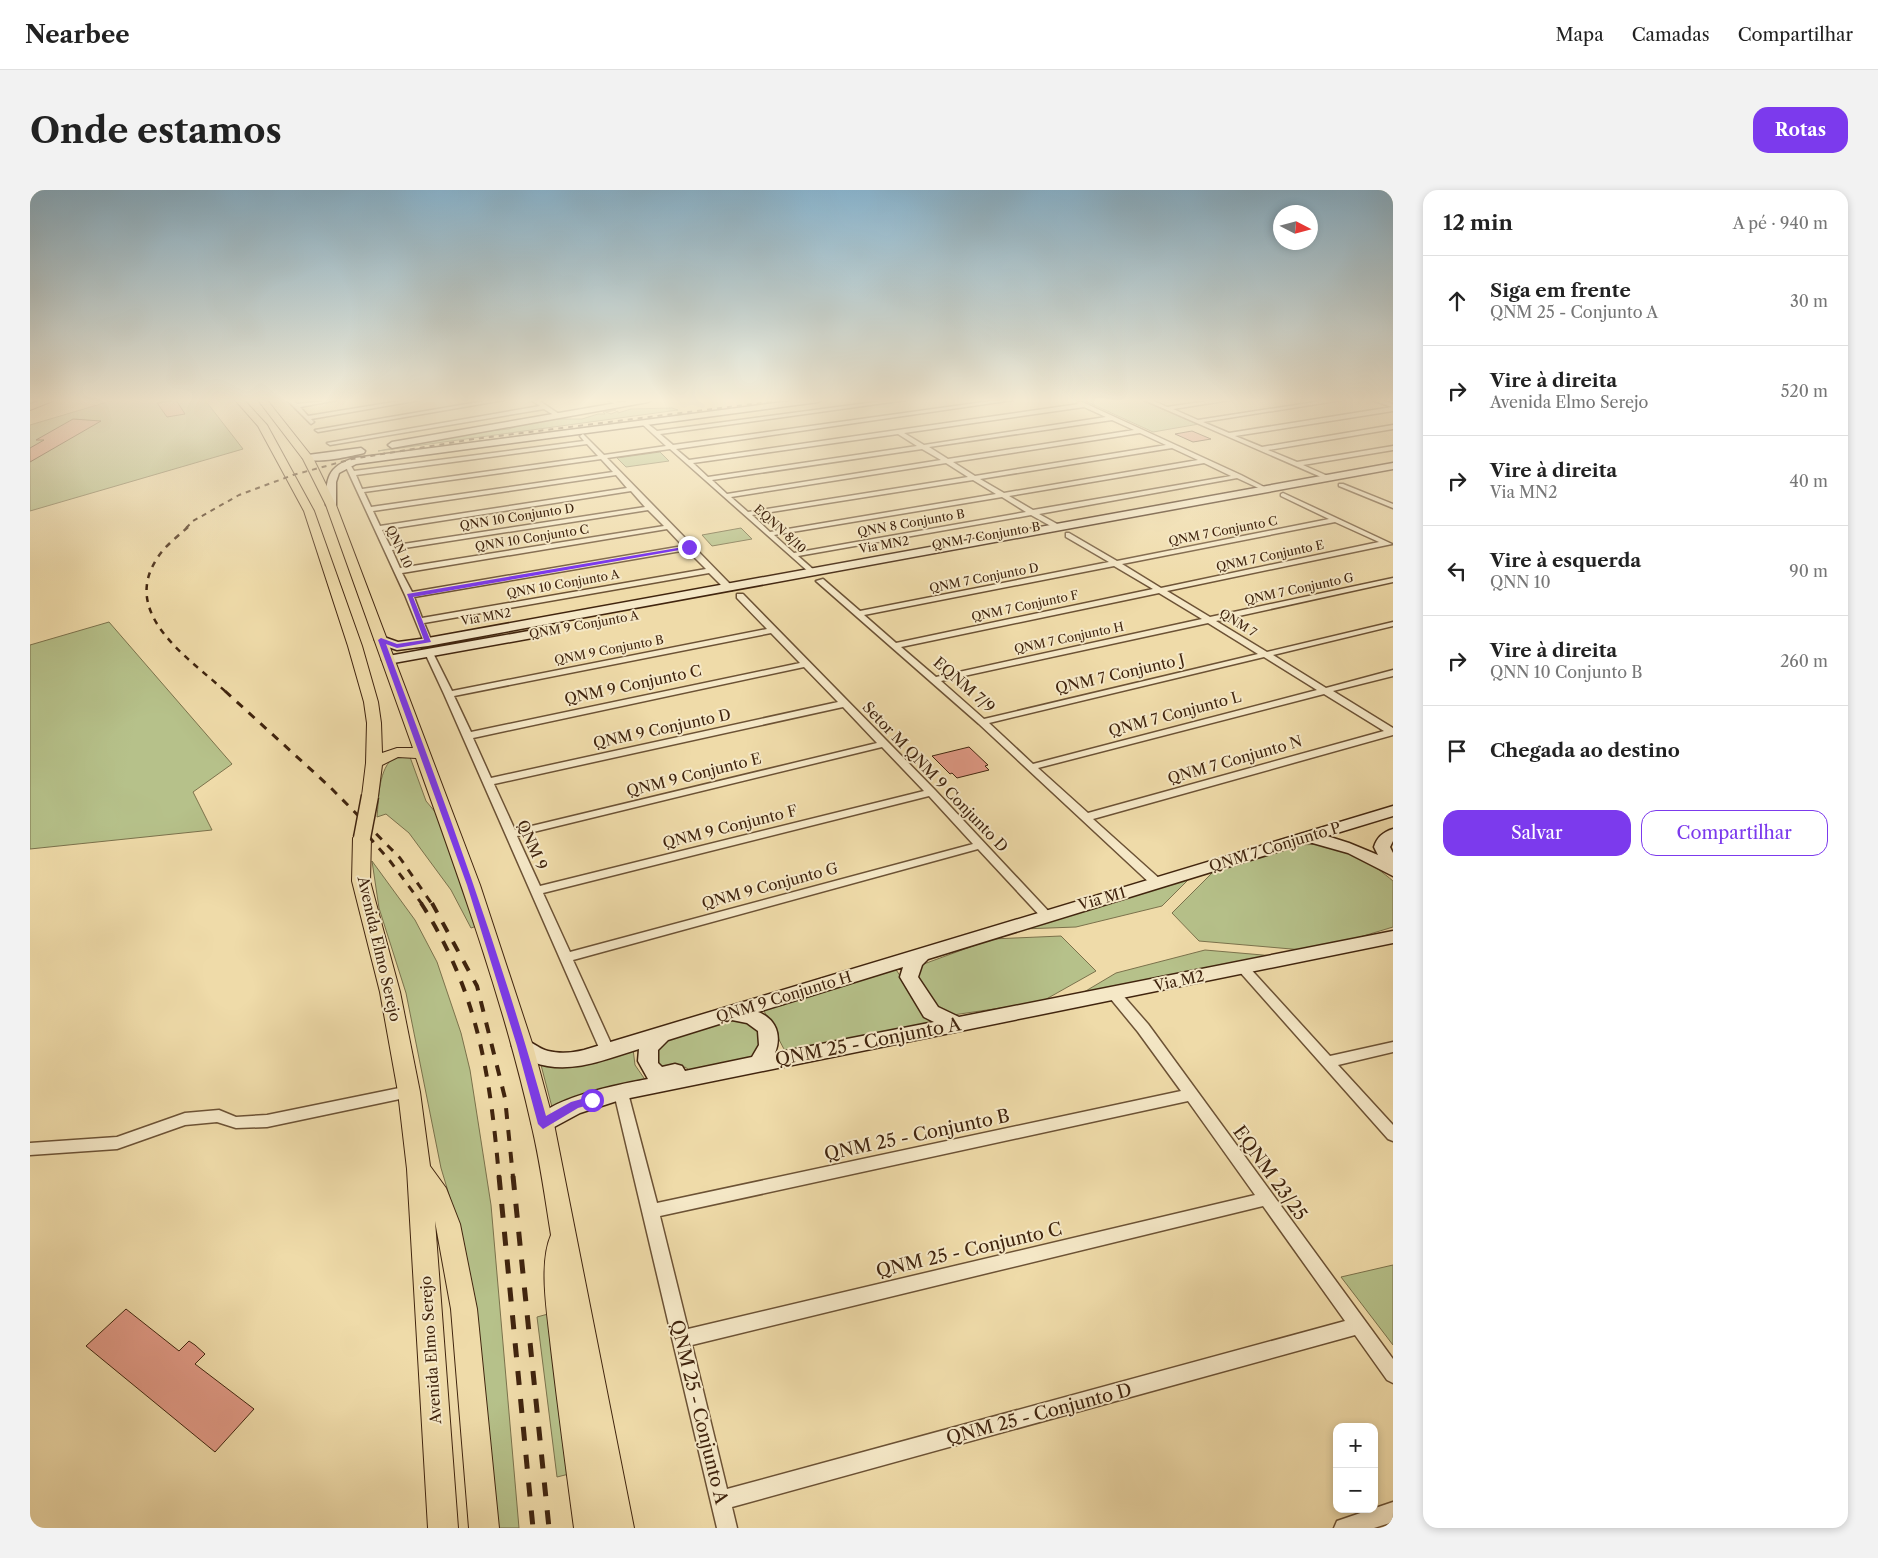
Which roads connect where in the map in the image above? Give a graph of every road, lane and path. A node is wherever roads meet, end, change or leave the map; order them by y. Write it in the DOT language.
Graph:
graph roads {
  1 [pos="283,462"];
  2 [pos="310,462"];
  3 [pos="342,462"];
  4 [pos="357,462"];
  5 [pos="438,462"];
  6 [pos="562,462"];
  7 [pos="606,462"];
  8 [pos="689,462"];
  9 [pos="814,462"];
  10 [pos="944,462"];
  11 [pos="947,462"];
  12 [pos="1070,462"];
  13 [pos="1196,462"];
  14 [pos="1208,462"];
  15 [pos="1292,462"];
  16 [pos="1305,462"];
  17 [pos="346,464"];
  18 [pos="1296,464"];
  19 [pos="1393,466"];
  20 [pos="616,473"];
  21 [pos="353,474"];
  22 [pos="1390,475"];
  23 [pos="1239,476"];
  24 [pos="974,478"];
  25 [pos="1328,478"];
  26 [pos="706,479"];
  27 [pos="1341,485"];
  28 [pos="632,489"];
  29 [pos="1267,490"];
  30 [pos="360,491"];
  31 [pos="1003,495"];
  32 [pos="1283,495"];
  33 [pos="726,496"];
  34 [pos="1225,497"];
  35 [pos="331,505"];
  36 [pos="1393,506"];
  37 [pos="650,508"];
  38 [pos="1162,508"];
  39 [pos="369,509"];
  40 [pos="1033,513"];
  41 [pos="747,514"];
  42 [pos="1178,514"];
  43 [pos="1335,520"];
  44 [pos="669,527"];
  45 [pos="1056,527"];
  46 [pos="378,528"];
  47 [pos="769,534"];
  48 [pos="1021,534"];
  49 [pos="1069,535"];
  50 [pos="1390,545"];
  51 [pos="689,547"];
  52 [pos="387,549"];
  53 [pos="938,549"];
  54 [pos="350,555"];
  55 [pos="793,555"];
  56 [pos="963,555"];
  57 [pos="948,557"];
  58 [pos="325,558"];
  59 [pos="1114,564"];
  60 [pos="711,570"];
  61 [pos="398,571"];
  62 [pos="812,572"];
  63 [pos="1393,580"];
  64 [pos="820,581"];
  65 [pos="729,588"];
  66 [pos="1159,591"];
  67 [pos="409,595"];
  68 [pos="740,596"];
  69 [pos="650,607"];
  70 [pos="858,614"];
  71 [pos="552,619"];
  72 [pos="1209,620"];
  73 [pos="420,621"];
  74 [pos="1393,624"];
  75 [pos="773,630"];
  76 [pos="474,645"];
  77 [pos="355,646"];
  78 [pos="895,646"];
  79 [pos="428,648"];
  80 [pos="1264,654"];
  81 [pos="379,655"];
  82 [pos="806,664"];
  83 [pos="1393,674"];
  84 [pos="935,680"];
  85 [pos="1325,691"];
  86 [pos="449,694"];
  87 [pos="843,704"];
  88 [pos="982,722"];
  89 [pos="1393,732"];
  90 [pos="467,736"];
  91 [pos="884,744"];
  92 [pos="423,755"];
  93 [pos="374,764"];
  94 [pos="1032,767"];
  95 [pos="487,782"];
  96 [pos="931,792"];
  97 [pos="1393,811"];
  98 [pos="1087,817"];
  99 [pos="511,834"];
  100 [pos="1391,835"];
  101 [pos="1310,837"];
  102 [pos="981,845"];
  103 [pos="1393,869"];
  104 [pos="1157,883"];
  105 [pos="537,892"];
  106 [pos="1047,916"];
  107 [pos="1393,937"];
  108 [pos="922,955"];
  109 [pos="567,957"];
  110 [pos="1243,968"];
  111 [pos="1115,995"];
  112 [pos="729,1014"];
  113 [pos="958,1024"];
  114 [pos="667,1032"];
  115 [pos="522,1046"];
  116 [pos="1393,1047"];
  117 [pos="607,1050"];
  118 [pos="1327,1062"];
  119 [pos="758,1064"];
  120 [pos="694,1077"];
  121 [pos="408,1092"];
  122 [pos="621,1092"];
  123 [pos="1191,1095"];
  124 [pos="543,1124"];
  125 [pos="1393,1135"];
  126 [pos="30,1149"];
  127 [pos="420,1169"];
  128 [pos="1266,1199"];
  129 [pos="651,1211"];
  130 [pos="564,1229"];
  131 [pos="1358,1326"];
  132 [pos="681,1339"];
  133 [pos="1393,1374"];
  134 [pos="720,1502"];
  135 [pos="1393,1512"];
  136 [pos="443,1528"];
  137 [pos="484,1528"];
  138 [pos="590,1528"];
  139 [pos="619,1528"];
  140 [pos="727,1528"];
  141 [pos="1344,1528"];
  1 -- 58 [label="main road, Avenida Elmo Serejo"];
  2 -- 35 [label="main road"];
  3 -- 17 [label="main road"];
  4 -- 17 [label="main road"];
  5 -- 21 [label="street"];
  6 -- 30 [label="street"];
  7 -- 20 [label="street"];
  8 -- 26 [label="street, EQNN 8/10"];
  9 -- 26 [label="street"];
  10 -- 33 [label="street"];
  11 -- 24 [label="street"];
  12 -- 24 [label="street"];
  13 -- 31 [label="street"];
  14 -- 23 [label="street"];
  15 -- 18 [label="street"];
  16 -- 18 [label="street"];
  17 -- 21 [label="street, QNN 10"];
  17 -- 35 [label="main road"];
  18 -- 25 [label="street"];
  19 -- 25 [label="main road, Via MN2"];
  20 -- 28 [label="street"];
  20 -- 39 [label="street"];
  21 -- 30 [label="street, QNN 10"];
  22 -- 27 [label="main road, QNM 7 Conjunto B"];
  23 -- 29 [label="street"];
  23 -- 40 [label="street, QNN 8 Conjunto B"];
  24 -- 31 [label="street"];
  24 -- 41 [label="street"];
  25 -- 29 [label="main road, Via MN2"];
  26 -- 33 [label="street, EQNN 8/10"];
  27 -- 32 [label="main road, QNM 7 Conjunto B"];
  27 -- 36 [label="street"];
  28 -- 37 [label="street"];
  28 -- 46 [label="street"];
  29 -- 34 [label="main road, Via MN2"];
  30 -- 39 [label="street, QNN 10"];
  31 -- 40 [label="street"];
  31 -- 47 [label="street"];
  32 -- 42 [label="main road, QNM 7 Conjunto B"];
  32 -- 43 [label="street"];
  33 -- 41 [label="street, EQNN 8/10"];
  34 -- 38 [label="main road, Via MN2"];
  34 -- 42 [label="main road"];
  35 -- 54 [label="main road"];
  37 -- 44 [label="street"];
  37 -- 52 [label="street, QNN 10 Conjunto D"];
  38 -- 42 [label="main road"];
  38 -- 45 [label="main road, Via MN2"];
  39 -- 46 [label="street, QNN 10"];
  40 -- 45 [label="street"];
  40 -- 55 [label="street, QNN 8 Conjunto B"];
  41 -- 47 [label="street, EQNN 8/10"];
  42 -- 49 [label="main road, QNM 7 Conjunto B"];
  43 -- 50 [label="street"];
  43 -- 59 [label="street, QNM 7 Conjunto C"];
  44 -- 51 [label="street"];
  44 -- 61 [label="street, QNN 10 Conjunto C"];
  45 -- 48 [label="main road, Via MN2"];
  46 -- 52 [label="street, QNN 10"];
  47 -- 55 [label="street, EQNN 8/10"];
  48 -- 53 [label="main road, Via MN2"];
  48 -- 56 [label="main road"];
  49 -- 56 [label="main road, QNM 7 Conjunto B"];
  49 -- 59 [label="street, QNM 7"];
  50 -- 66 [label="street, QNM 7 Conjunto E"];
  51 -- 60 [label="street"];
  51 -- 67 [label="street"];
  52 -- 61 [label="street, QNN 10"];
  53 -- 57 [label="main road"];
  53 -- 62 [label="main road, Via MN2"];
  54 -- 58 [label="main road"];
  54 -- 81 [label="main road"];
  55 -- 62 [label="street, EQNN 8/10"];
  56 -- 57 [label="main road, QNM 7 Conjunto B"];
  57 -- 64 [label="main road, QNM 7 Conjunto B"];
  58 -- 77 [label="main road, Avenida Elmo Serejo"];
  59 -- 66 [label="street, QNM 7"];
  59 -- 70 [label="street, QNM 7 Conjunto D"];
  60 -- 65 [label="street"];
  60 -- 73 [label="street, QNN 10 Conjunto A"];
  61 -- 67 [label="street, QNN 10"];
  62 -- 65 [label="main road, Via MN2"];
  63 -- 72 [label="street, QNM 7 Conjunto G"];
  64 -- 68 [label="main road"];
  64 -- 70 [label="street, EQNM 7/9"];
  65 -- 69 [label="main road, Via MN2"];
  66 -- 72 [label="street, QNM 7"];
  66 -- 78 [label="street, QNM 7 Conjunto F"];
  67 -- 73 [label="street, QNN 10"];
  68 -- 69 [label="main road, QNM 9 Conjunto A"];
  68 -- 75 [label="street, Setor M QNM 9 Conjunto D"];
  69 -- 71 [label="main road, Via MN2"];
  69 -- 76 [label="main road, QNM 9 Conjunto A"];
  70 -- 78 [label="street, EQNM 7/9"];
  71 -- 76 [label="main road"];
  71 -- 79 [label="main road, Via MN2"];
  72 -- 80 [label="street, QNM 7"];
  72 -- 84 [label="street, QNM 7 Conjunto H"];
  73 -- 79 [label="street, QNN 10"];
  74 -- 80 [label="street, QNM 7 Conjunto J"];
  75 -- 82 [label="street, Setor M QNM 9 Conjunto D"];
  75 -- 86 [label="street, QNM 9 Conjunto B"];
  76 -- 79 [label="main road, QNM 9 Conjunto A"];
  77 -- 81 [label="main road"];
  77 -- 93 [label="main road, Avenida Elmo Serejo"];
  78 -- 84 [label="street, EQNM 7/9"];
  79 -- 81 [label="main road"];
  79 -- 81 [label="main road, Via MN2"];
  79 -- 86 [label="street, QNM 9"];
  80 -- 85 [label="street, QNM 7"];
  80 -- 88 [label="street, QNM 7 Conjunto J"];
  81 -- 92 [label="main road"];
  82 -- 87 [label="street, Setor M QNM 9 Conjunto D"];
  82 -- 90 [label="street, QNM 9 Conjunto C"];
  83 -- 85 [label="street, QNM 7 Conjunto L"];
  84 -- 88 [label="street, EQNM 7/9"];
  85 -- 89 [label="street, QNM 7"];
  85 -- 94 [label="street, QNM 7 Conjunto L"];
  86 -- 90 [label="street, QNM 9"];
  87 -- 91 [label="street, Setor M QNM 9 Conjunto D"];
  87 -- 95 [label="street, QNM 9 Conjunto D"];
  88 -- 94 [label="street, EQNM 7/9"];
  89 -- 98 [label="street, QNM 7 Conjunto N"];
  90 -- 95 [label="street, QNM 9"];
  91 -- 96 [label="street, Setor M QNM 9 Conjunto D"];
  91 -- 99 [label="street, QNM 9 Conjunto E"];
  92 -- 93 [label="main road"];
  92 -- 115 [label="main road"];
  93 -- 121 [label="main road, Avenida Elmo Serejo, bridge"];
  94 -- 98 [label="street, EQNM 7/9"];
  95 -- 99 [label="street, QNM 9"];
  96 -- 102 [label="street, Setor M QNM 9 Conjunto D"];
  96 -- 105 [label="street, QNM 9 Conjunto F"];
  97 -- 101 [label="main road, QNM 7 Conjunto P"];
  98 -- 104 [label="street, EQNM 7/9"];
  99 -- 105 [label="street, QNM 9"];
  100 -- 103 [label="main road"];
  101 -- 103 [label="main road"];
  101 -- 104 [label="main road, QNM 7 Conjunto P"];
  102 -- 106 [label="street, Setor M QNM 9 Conjunto D"];
  102 -- 109 [label="street, QNM 9 Conjunto G"];
  104 -- 106 [label="main road, Via M1"];
  105 -- 109 [label="street, QNM 9"];
  106 -- 108 [label="main road, QNM 9 Conjunto H"];
  107 -- 110 [label="main road, Via M2"];
  108 -- 112 [label="main road, QNM 9 Conjunto H"];
  108 -- 113 [label="main road"];
  109 -- 117 [label="street, QNM 9"];
  110 -- 111 [label="main road, Via M2"];
  110 -- 118 [label="street"];
  111 -- 113 [label="main road, QNM 25 - Conjunto A"];
  111 -- 123 [label="street, EQNM 23/25"];
  112 -- 114 [label="main road, QNM 9 Conjunto H"];
  112 -- 119 [label="main road"];
  113 -- 119 [label="main road, QNM 25 - Conjunto A"];
  114 -- 117 [label="main road, QNM 9 Conjunto H"];
  114 -- 120 [label="main road"];
  115 -- 117 [label="main road, QNM 9 Conjunto H"];
  115 -- 124 [label="main road"];
  116 -- 118 [label="street"];
  118 -- 125 [label="street"];
  119 -- 120 [label="main road, QNM 25 - Conjunto A"];
  120 -- 122 [label="main road, QNM 25 - Conjunto A"];
  121 -- 126 [label="street"];
  121 -- 127 [label="main road, Avenida Elmo Serejo"];
  122 -- 124 [label="main road, QNM 25 - Conjunto A"];
  122 -- 129 [label="street, QNM 25 - Conjunto A"];
  123 -- 128 [label="street, EQNM 23/25"];
  123 -- 129 [label="street, QNM 25 - Conjunto B"];
  124 -- 130 [label="main road"];
  127 -- 136 [label="main road, Avenida Elmo Serejo"];
  127 -- 137 [label="main road"];
  128 -- 131 [label="street, EQNM 23/25"];
  128 -- 132 [label="street, QNM 25 - Conjunto C"];
  129 -- 132 [label="street, QNM 25 - Conjunto A"];
  130 -- 138 [label="main road"];
  130 -- 139 [label="main road"];
  131 -- 133 [label="street, EQNM 23/25"];
  131 -- 134 [label="street, QNM 25 - Conjunto D"];
  132 -- 134 [label="street, QNM 25 - Conjunto A"];
  134 -- 140 [label="street, QNM 25 - Conjunto A"];
  135 -- 141 [label="street"];
}
